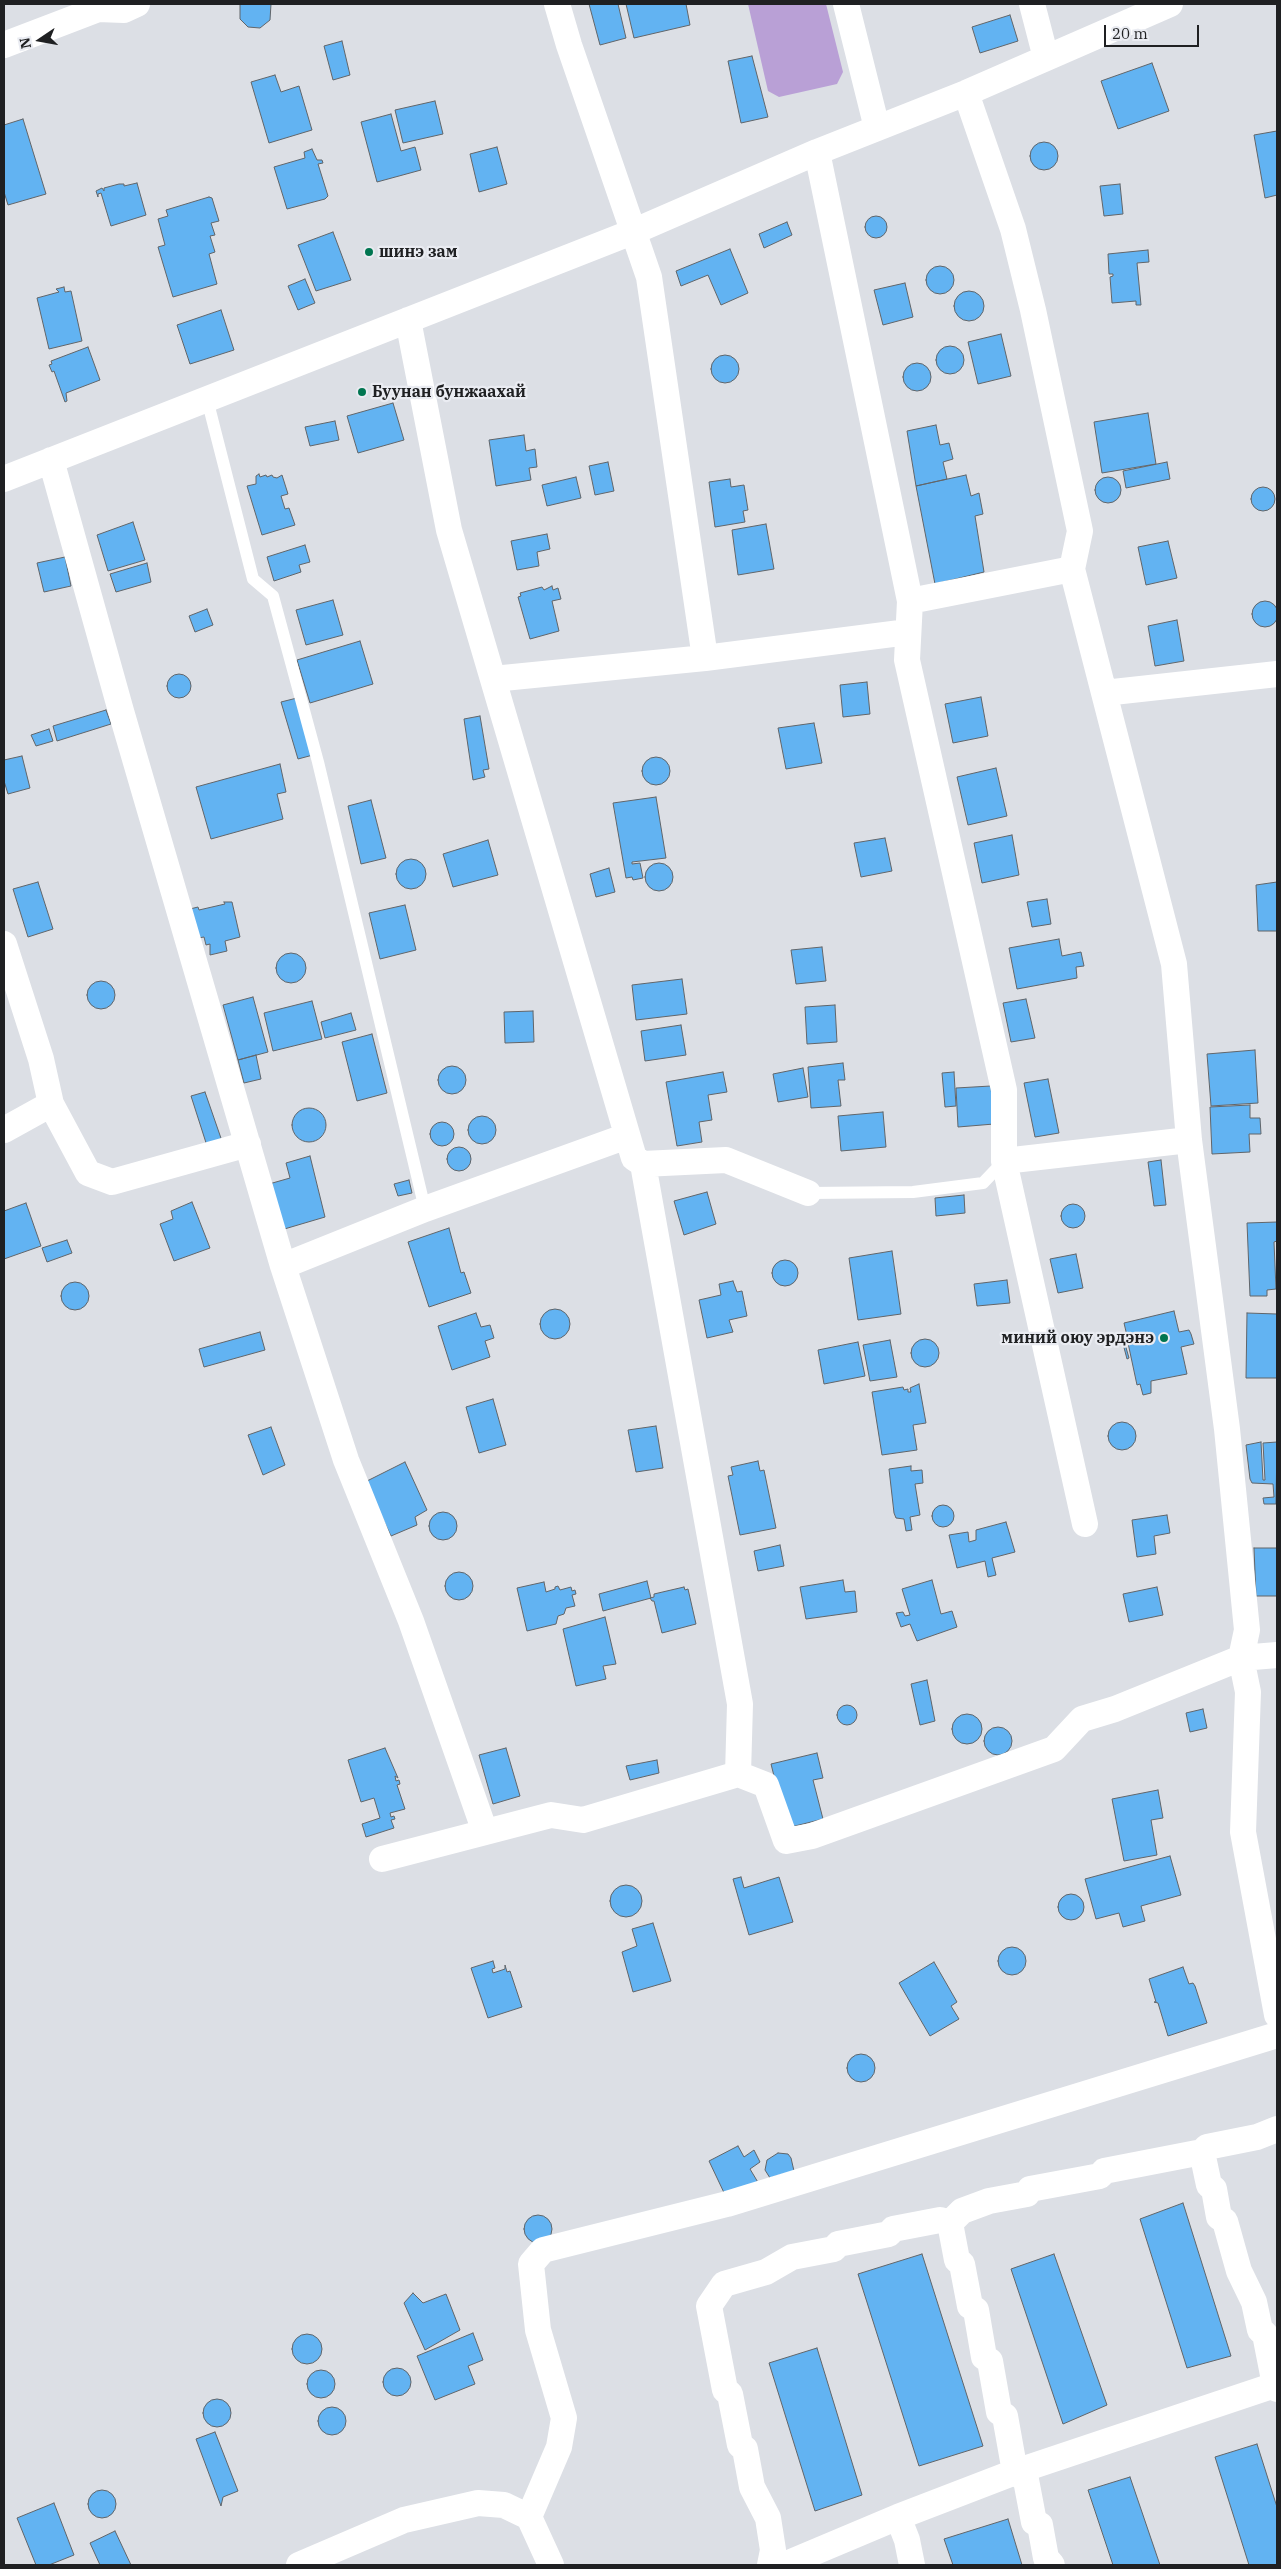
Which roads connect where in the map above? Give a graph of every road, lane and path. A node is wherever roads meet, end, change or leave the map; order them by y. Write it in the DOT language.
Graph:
graph roads {
  1 [pos="557,4"];
  2 [pos="846,4"];
  3 [pos="1032,4"];
  4 [pos="1170,4"];
  5 [pos="128,6"];
  6 [pos="4,45"];
  7 [pos="1046,58"];
  8 [pos="966,93"];
  9 [pos="877,128"];
  10 [pos="817,152"];
  11 [pos="635,231"];
  12 [pos="408,320"];
  13 [pos="207,399"];
  14 [pos="51,460"];
  15 [pos="4,479"];
  16 [pos="1072,568"];
  17 [pos="910,601"];
  18 [pos="908,632"];
  19 [pos="705,658"];
  20 [pos="1277,674"];
  21 [pos="494,679"];
  22 [pos="1104,693"];
  23 [pos="4,944"];
  24 [pos="51,1104"];
  25 [pos="4,1130"];
  26 [pos="627,1136"];
  27 [pos="1189,1140"];
  28 [pos="248,1144"];
  29 [pos="1004,1161"];
  30 [pos="644,1164"];
  31 [pos="808,1193"];
  32 [pos="425,1209"];
  33 [pos="283,1266"];
  34 [pos="1086,1524"];
  35 [pos="1277,1655"];
  36 [pos="1242,1658"];
  37 [pos="738,1774"];
  38 [pos="485,1832"];
  39 [pos="382,1860"];
  40 [pos="1277,2015"];
  41 [pos="1277,2035"];
  42 [pos="1277,2129"];
  43 [pos="1202,2152"];
  44 [pos="950,2223"];
  45 [pos="1276,2387"];
  46 [pos="1015,2472"];
  47 [pos="898,2517"];
  48 [pos="529,2518"];
  49 [pos="299,2565"];
  50 [pos="551,2565"];
  51 [pos="770,2565"];
  52 [pos="784,2565"];
  53 [pos="912,2565"];
  54 [pos="1052,2565"];
  1 -- 11 [label="street"];
  2 -- 9 [label="street"];
  3 -- 7 [label="street"];
  4 -- 7 [label="street"];
  5 -- 6 [label="street"];
  7 -- 8 [label="street"];
  8 -- 9 [label="street"];
  8 -- 16 [label="street"];
  9 -- 10 [label="street"];
  10 -- 11 [label="street"];
  10 -- 17 [label="street"];
  11 -- 12 [label="street"];
  11 -- 19 [label="street"];
  12 -- 13 [label="street"];
  12 -- 21 [label="street"];
  13 -- 14 [label="street"];
  13 -- 32 [label="lane"];
  14 -- 15 [label="street"];
  14 -- 28 [label="street"];
  16 -- 17 [label="street"];
  16 -- 22 [label="street"];
  17 -- 18 [label="street"];
  18 -- 19 [label="street"];
  18 -- 29 [label="street"];
  19 -- 21 [label="street"];
  20 -- 22 [label="street"];
  21 -- 26 [label="street"];
  22 -- 27 [label="street"];
  23 -- 24 [label="street"];
  24 -- 25 [label="street"];
  24 -- 28 [label="street"];
  26 -- 30 [label="street"];
  26 -- 32 [label="street"];
  27 -- 29 [label="street"];
  27 -- 36 [label="street"];
  28 -- 33 [label="street"];
  29 -- 31 [label="lane"];
  29 -- 34 [label="street"];
  30 -- 31 [label="street"];
  30 -- 37 [label="street"];
  32 -- 33 [label="street"];
  33 -- 38 [label="street"];
  35 -- 36 [label="street"];
  36 -- 37 [label="street"];
  36 -- 40 [label="street"];
  37 -- 38 [label="street"];
  38 -- 39 [label="street"];
  41 -- 48 [label="street"];
  42 -- 43 [label="street"];
  43 -- 44 [label="street"];
  43 -- 45 [label="street"];
  44 -- 46 [label="street"];
  44 -- 51 [label="street"];
  45 -- 46 [label="street"];
  46 -- 47 [label="street"];
  46 -- 54 [label="street"];
  47 -- 52 [label="street"];
  47 -- 53 [label="street"];
  48 -- 49 [label="street"];
  48 -- 50 [label="street"];
}
